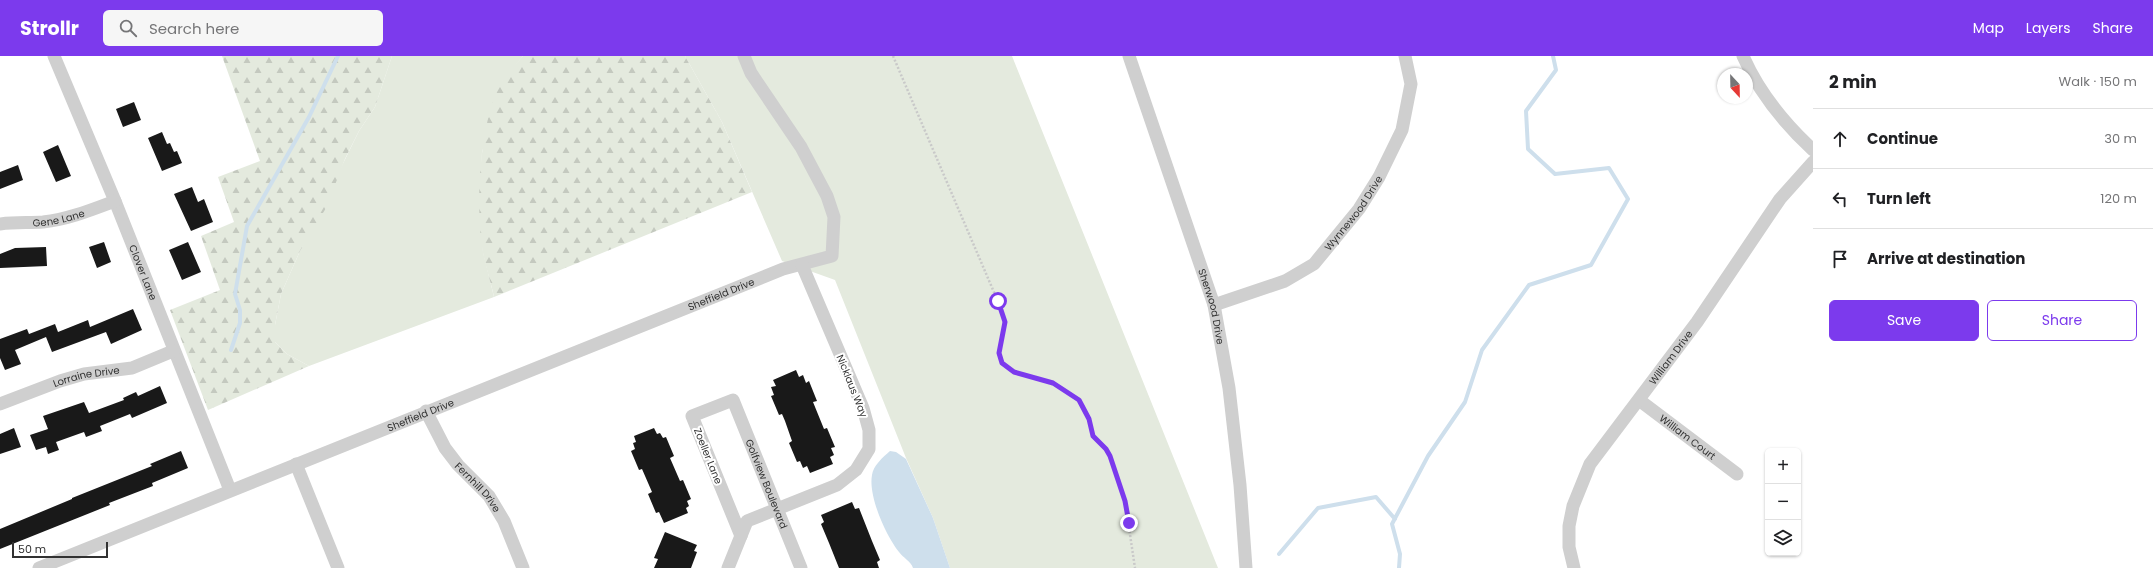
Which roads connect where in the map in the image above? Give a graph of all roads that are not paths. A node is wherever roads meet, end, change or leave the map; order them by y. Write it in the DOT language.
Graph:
graph roads {
  1 [pos="54,56"];
  2 [pos="744,56"];
  3 [pos="1129,56"];
  4 [pos="1405,56"];
  5 [pos="1743,56"];
  6 [pos="1813,150"];
  7 [pos="1813,162"];
  8 [pos="115,201"];
  9 [pos="0,224"];
  10 [pos="802,265"];
  11 [pos="1214,305"];
  12 [pos="174,352"];
  13 [pos="733,400"];
  14 [pos="1639,400"];
  15 [pos="0,404"];
  16 [pos="426,411"];
  17 [pos="296,464"];
  18 [pos="1737,474"];
  19 [pos="230,490"];
  20 [pos="777,508"];
  21 [pos="741,536"];
  22 [pos="39,568"];
  23 [pos="338,568"];
  24 [pos="523,568"];
  25 [pos="728,568"];
  26 [pos="801,568"];
  27 [pos="1246,568"];
  28 [pos="1574,568"];
  1 -- 8 [label="street, Clover Lane"];
  2 -- 10 [label="street, Sheffield Drive"];
  3 -- 11 [label="street, Sherwood Drive"];
  4 -- 11 [label="street, Wynnewood Drive"];
  5 -- 6 [label="street"];
  7 -- 14 [label="street, William Drive"];
  8 -- 9 [label="street, Gene Lane"];
  8 -- 12 [label="street, Clover Lane"];
  10 -- 16 [label="street, Sheffield Drive"];
  10 -- 20 [label="street, Nicklaus Way"];
  11 -- 27 [label="street, Sherwood Drive"];
  12 -- 15 [label="street, Lorraine Drive"];
  12 -- 19 [label="street, Clover Lane"];
  13 -- 20 [label="street, Golfview Boulevard"];
  13 -- 21 [label="street, Zoeller Lane"];
  14 -- 18 [label="street, William Court"];
  14 -- 28 [label="street, William Drive"];
  16 -- 17 [label="street, Sheffield Drive"];
  16 -- 24 [label="street, Fernhill Drive"];
  17 -- 19 [label="street, Sheffield Drive"];
  17 -- 23 [label="street"];
  19 -- 22 [label="street, Sheffield Drive"];
  20 -- 21 [label="street"];
  20 -- 26 [label="street, Golfview Boulevard"];
  21 -- 25 [label="street"];
}
